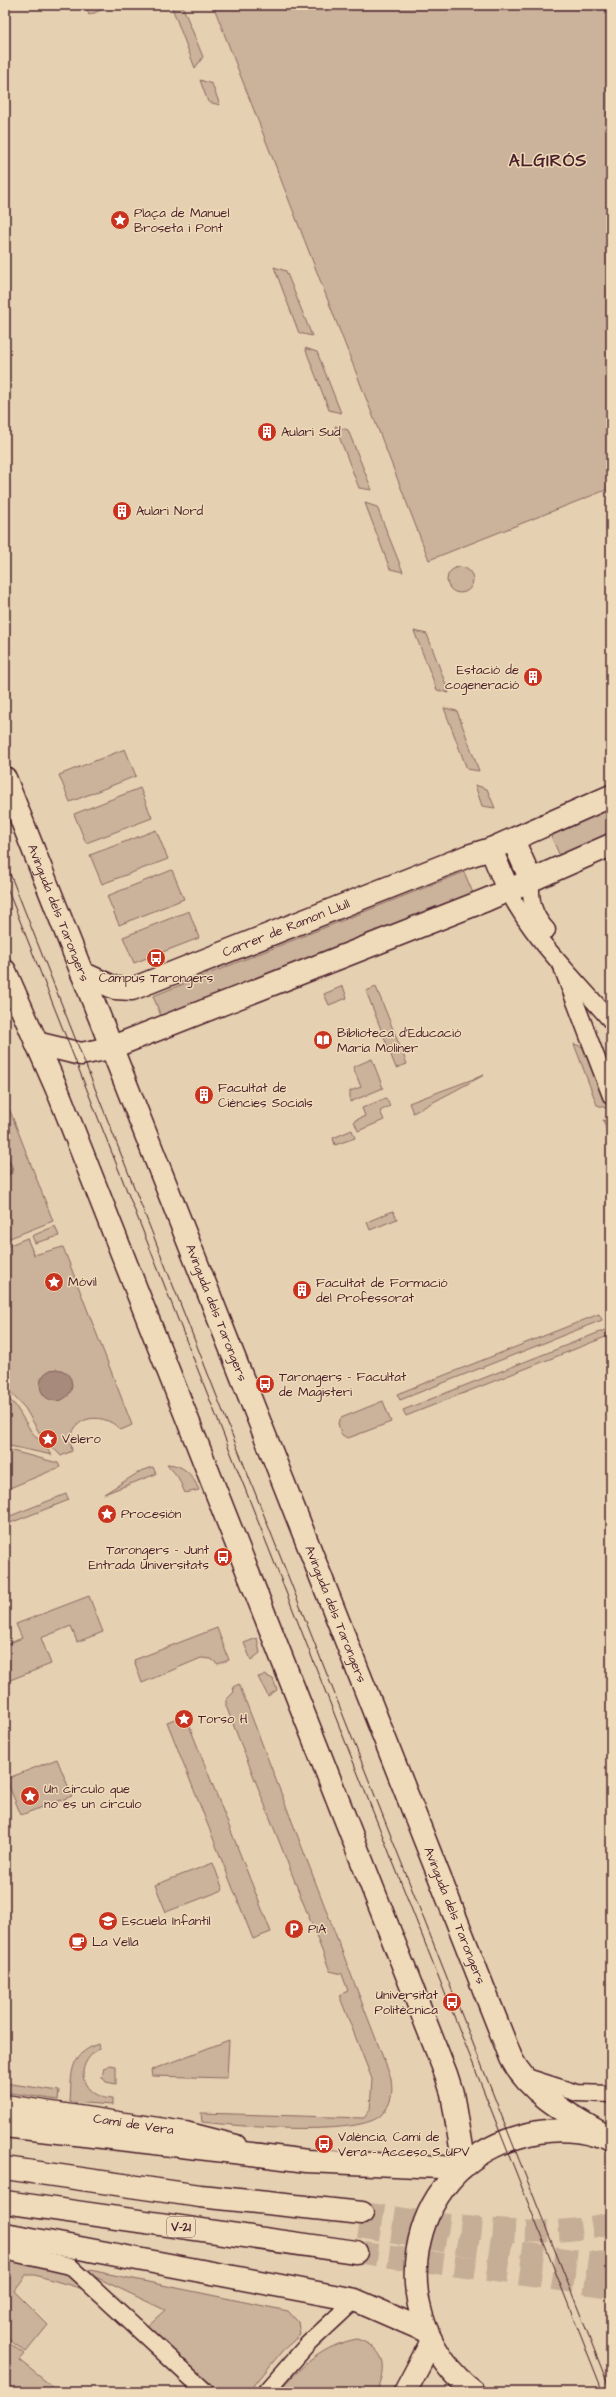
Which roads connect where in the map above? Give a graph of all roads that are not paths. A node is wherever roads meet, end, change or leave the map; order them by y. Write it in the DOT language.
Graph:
graph roads {
  1 [pos="5,778"];
  2 [pos="611,796"];
  3 [pos="514,840"];
  4 [pos="611,845"];
  5 [pos="491,849"];
  6 [pos="531,880"];
  7 [pos="508,890"];
  8 [pos="559,960"];
  9 [pos="5,971"];
  10 [pos="82,973"];
  11 [pos="611,1004"];
  12 [pos="611,1020"];
  13 [pos="36,1042"];
  14 [pos="110,1048"];
  15 [pos="611,1096"];
  16 [pos="519,2073"];
  17 [pos="611,2094"];
  18 [pos="5,2105"];
  19 [pos="5,2126"];
  20 [pos="611,2140"];
  21 [pos="260,2155"];
  22 [pos="463,2167"];
  23 [pos="5,2168"];
  24 [pos="5,2202"];
  25 [pos="361,2220"];
  26 [pos="5,2234"];
  27 [pos="5,2252"];
  28 [pos="356,2252"];
  29 [pos="354,2300"];
  30 [pos="428,2337"];
  31 [pos="206,2392"];
  32 [pos="266,2392"];
  33 [pos="405,2392"];
  34 [pos="474,2392"];
  1 -- 10 [label="main road, Avinguda dels Tarongers"];
  2 -- 3 [label="main road, Carrer de Ramon Llull"];
  3 -- 5 [label="main road, Carrer de Ramon Llull"];
  3 -- 6 [label="main road"];
  4 -- 6 [label="main road"];
  5 -- 7 [label="main road"];
  5 -- 10 [label="main road, Carrer de Ramon Llull"];
  6 -- 7 [label="main road"];
  6 -- 11 [label="street"];
  7 -- 8 [label="street"];
  7 -- 14 [label="main road"];
  8 -- 12 [label="street"];
  8 -- 15 [label="street"];
  9 -- 13 [label="main road"];
  10 -- 14 [label="main road, Avinguda dels Tarongers"];
  13 -- 14 [label="main road"];
  13 -- 22 [label="main road"];
  14 -- 16 [label="main road, Avinguda dels Tarongers"];
  16 -- 17 [label="street"];
  16 -- 20 [label="main road, Avinguda dels Tarongers"];
  18 -- 21 [label="street, Camí de Vera"];
  19 -- 21 [label="main road"];
  20 -- 22 [label="main road"];
  21 -- 22 [label="main road"];
  22 -- 30 [label="main road"];
  23 -- 25 [label="main road"];
  24 -- 28 [label="main road, V-21"];
  26 -- 29 [label="main road"];
  27 -- 31 [label="street"];
  29 -- 30 [label="main road"];
  29 -- 32 [label="street"];
  30 -- 33 [label="main road"];
  30 -- 34 [label="main road"];
}
